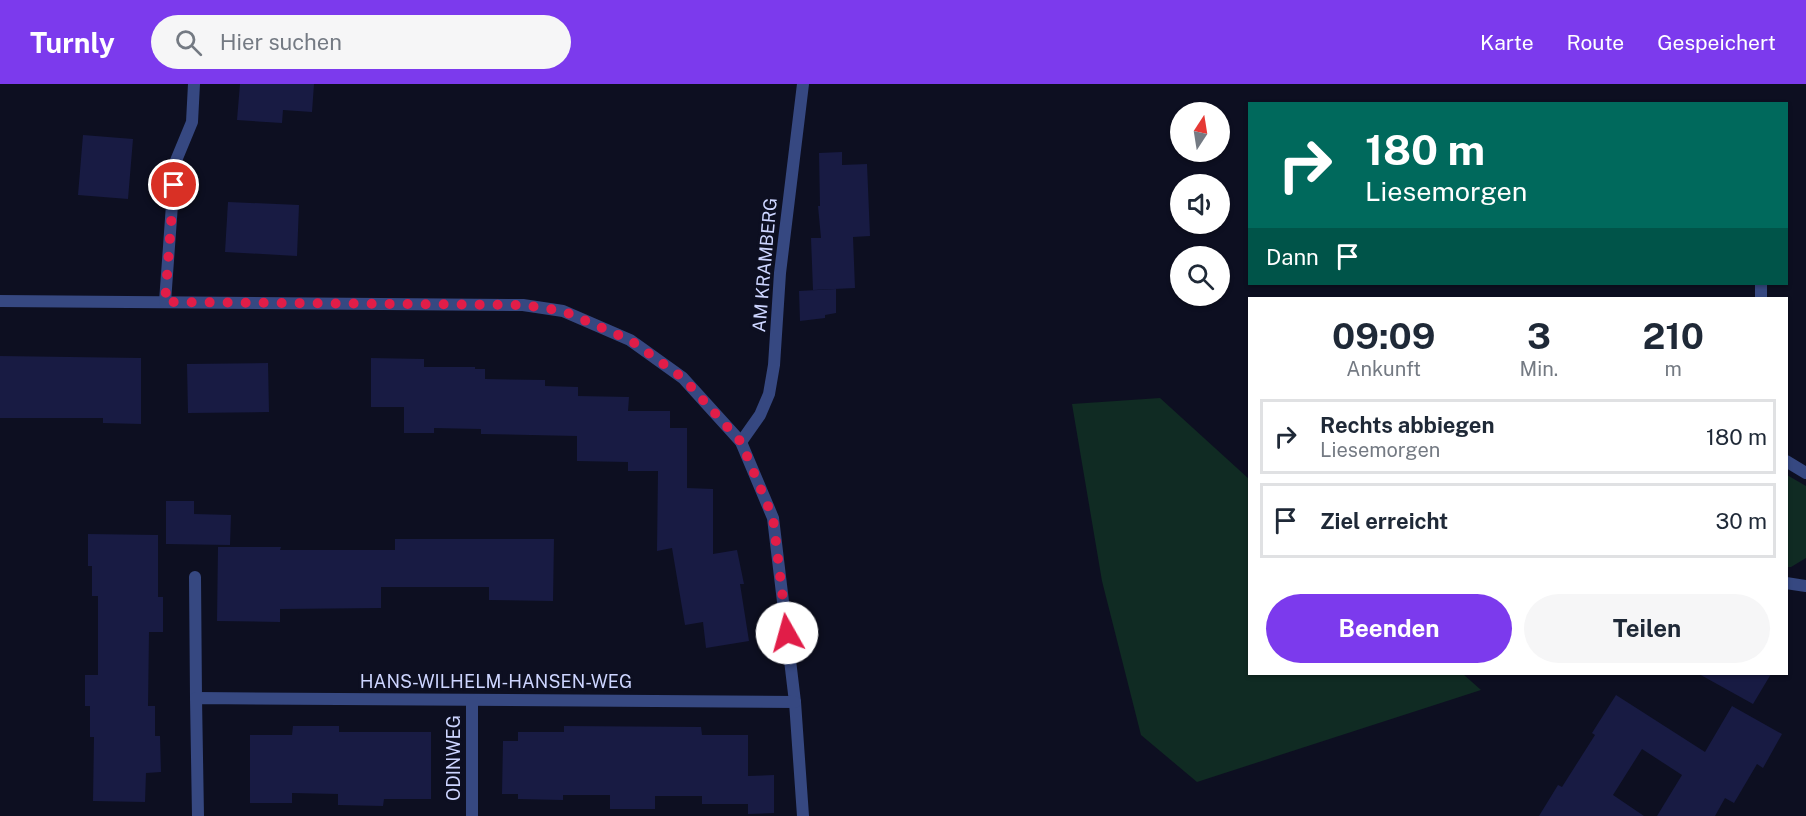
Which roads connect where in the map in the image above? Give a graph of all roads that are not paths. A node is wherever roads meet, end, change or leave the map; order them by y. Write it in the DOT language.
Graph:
graph roads {
  1 [pos="194,84"];
  2 [pos="803,84"];
  3 [pos="0,301"];
  4 [pos="165,302"];
  5 [pos="741,442"];
  6 [pos="1788,462"];
  7 [pos="1806,473"];
  8 [pos="195,578"];
  9 [pos="1788,583"];
  10 [pos="1806,586"];
  11 [pos="196,698"];
  12 [pos="472,700"];
  13 [pos="795,702"];
  14 [pos="198,816"];
  15 [pos="472,816"];
  16 [pos="803,816"];
  1 -- 4 [label="street"];
  2 -- 5 [label="street, AM KRAMBERG"];
  3 -- 4 [label="street"];
  4 -- 5 [label="street"];
  5 -- 13 [label="street"];
  6 -- 7 [label="street"];
  8 -- 11 [label="street"];
  9 -- 10 [label="street"];
  11 -- 12 [label="street, HANS-WILHELM-HANSEN-WEG"];
  11 -- 14 [label="street"];
  12 -- 13 [label="street, HANS-WILHELM-HANSEN-WEG"];
  12 -- 15 [label="street, ODINWEG"];
  13 -- 16 [label="street"];
}
